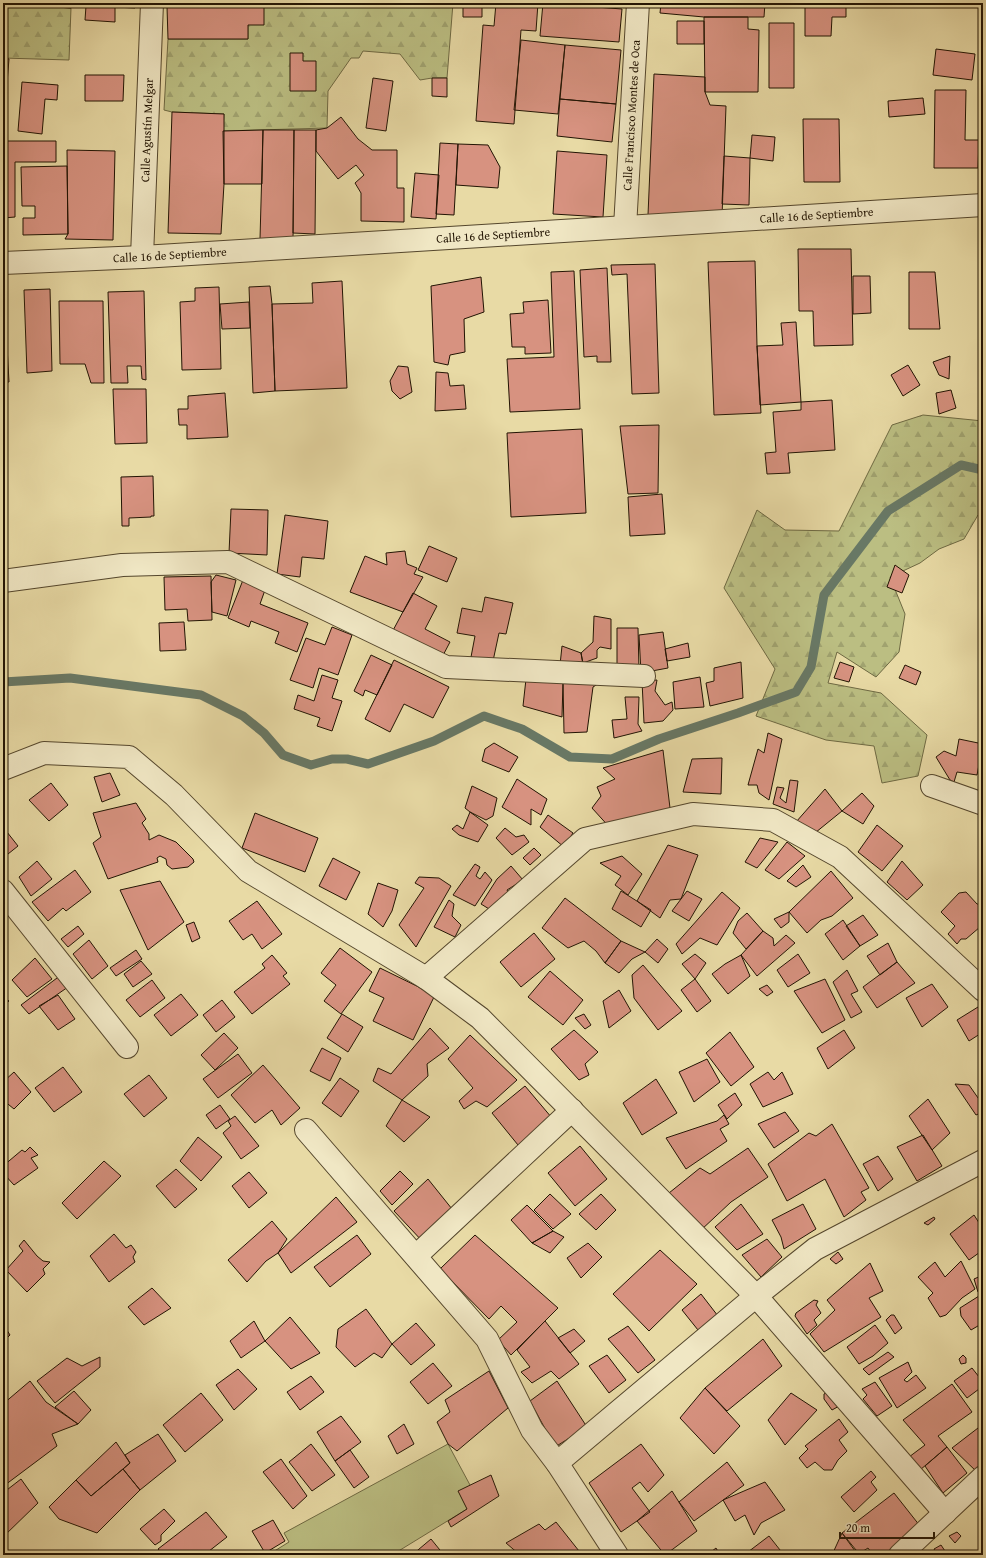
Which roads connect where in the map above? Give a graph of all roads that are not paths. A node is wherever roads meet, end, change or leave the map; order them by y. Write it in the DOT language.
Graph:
graph roads {
  1 [pos="152,3"];
  2 [pos="638,3"];
  3 [pos="983,205"];
  4 [pos="625,227"];
  5 [pos="142,257"];
  6 [pos="3,263"];
  7 [pos="3,581"];
  8 [pos="644,676"];
  9 [pos="3,769"];
  10 [pos="932,786"];
  11 [pos="983,804"];
  12 [pos="3,891"];
  13 [pos="426,978"];
  14 [pos="983,990"];
  15 [pos="127,1047"];
  16 [pos="572,1110"];
  17 [pos="306,1130"];
  18 [pos="983,1161"];
  19 [pos="416,1256"];
  20 [pos="756,1296"];
  21 [pos="557,1463"];
  22 [pos="983,1477"];
  23 [pos="945,1513"];
  24 [pos="617,1555"];
  25 [pos="900,1555"];
  1 -- 5 [label="street, Calle Agustín Melgar"];
  2 -- 4 [label="street, Calle Francisco Montes de Oca"];
  3 -- 4 [label="street, Calle 16 de Septiembre"];
  4 -- 5 [label="street, Calle 16 de Septiembre"];
  5 -- 6 [label="street, Calle 16 de Septiembre"];
  7 -- 8 [label="street"];
  9 -- 13 [label="street"];
  10 -- 11 [label="street"];
  12 -- 15 [label="street"];
  13 -- 14 [label="street"];
  13 -- 16 [label="street"];
  16 -- 19 [label="street"];
  16 -- 20 [label="street"];
  17 -- 19 [label="street"];
  18 -- 20 [label="street"];
  19 -- 21 [label="street"];
  20 -- 21 [label="street"];
  20 -- 23 [label="street"];
  21 -- 24 [label="street"];
  22 -- 23 [label="street"];
  23 -- 25 [label="street"];
}
